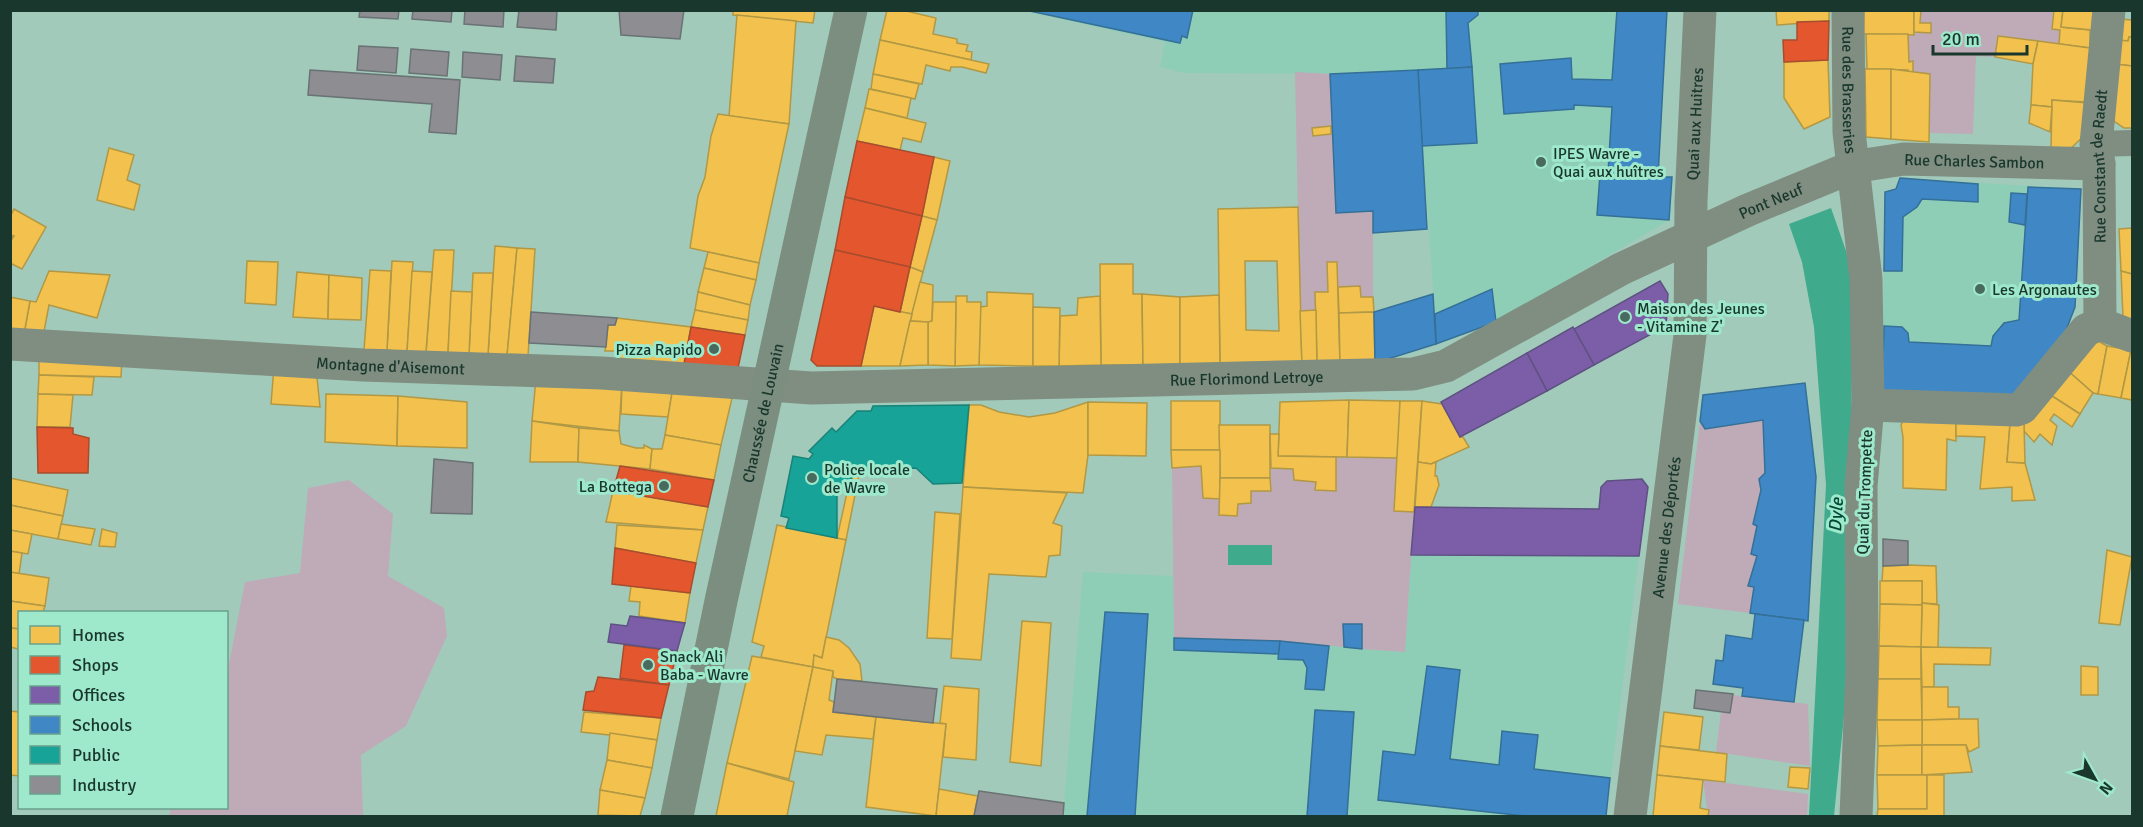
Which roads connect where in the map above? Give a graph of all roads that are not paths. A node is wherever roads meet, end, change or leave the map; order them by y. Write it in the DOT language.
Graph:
graph roads {
  1 [pos="851,10"];
  2 [pos="1700,10"];
  3 [pos="1848,10"];
  4 [pos="2109,10"];
  5 [pos="2133,143"];
  6 [pos="2098,154"];
  7 [pos="1852,167"];
  8 [pos="1691,237"];
  9 [pos="2100,324"];
  10 [pos="2133,336"];
  11 [pos="10,344"];
  12 [pos="770,385"];
  13 [pos="1868,405"];
  14 [pos="677,816"];
  15 [pos="1630,816"];
  16 [pos="1856,816"];
  1 -- 12 [label="main road, Chaussée de Louvain"];
  2 -- 8 [label="street, Quai aux Huitres"];
  3 -- 7 [label="street, Rue des Brasseries"];
  4 -- 6 [label="street, Rue Constant de Raedt"];
  5 -- 6 [label="street, Rue Charles Sambon"];
  6 -- 7 [label="street, Rue Charles Sambon"];
  6 -- 9 [label="street, Rue Constant de Raedt"];
  7 -- 8 [label="street, Pont Neuf"];
  7 -- 13 [label="street, Quai du Trompette"];
  8 -- 12 [label="street, Rue Florimond Letroye"];
  8 -- 15 [label="street, Avenue des Déportés"];
  9 -- 10 [label="street"];
  9 -- 13 [label="street"];
  11 -- 12 [label="street, Montagne d'Aisemont"];
  12 -- 14 [label="main road, Chaussée de Louvain"];
  13 -- 16 [label="street, Quai du Trompette"];
}
